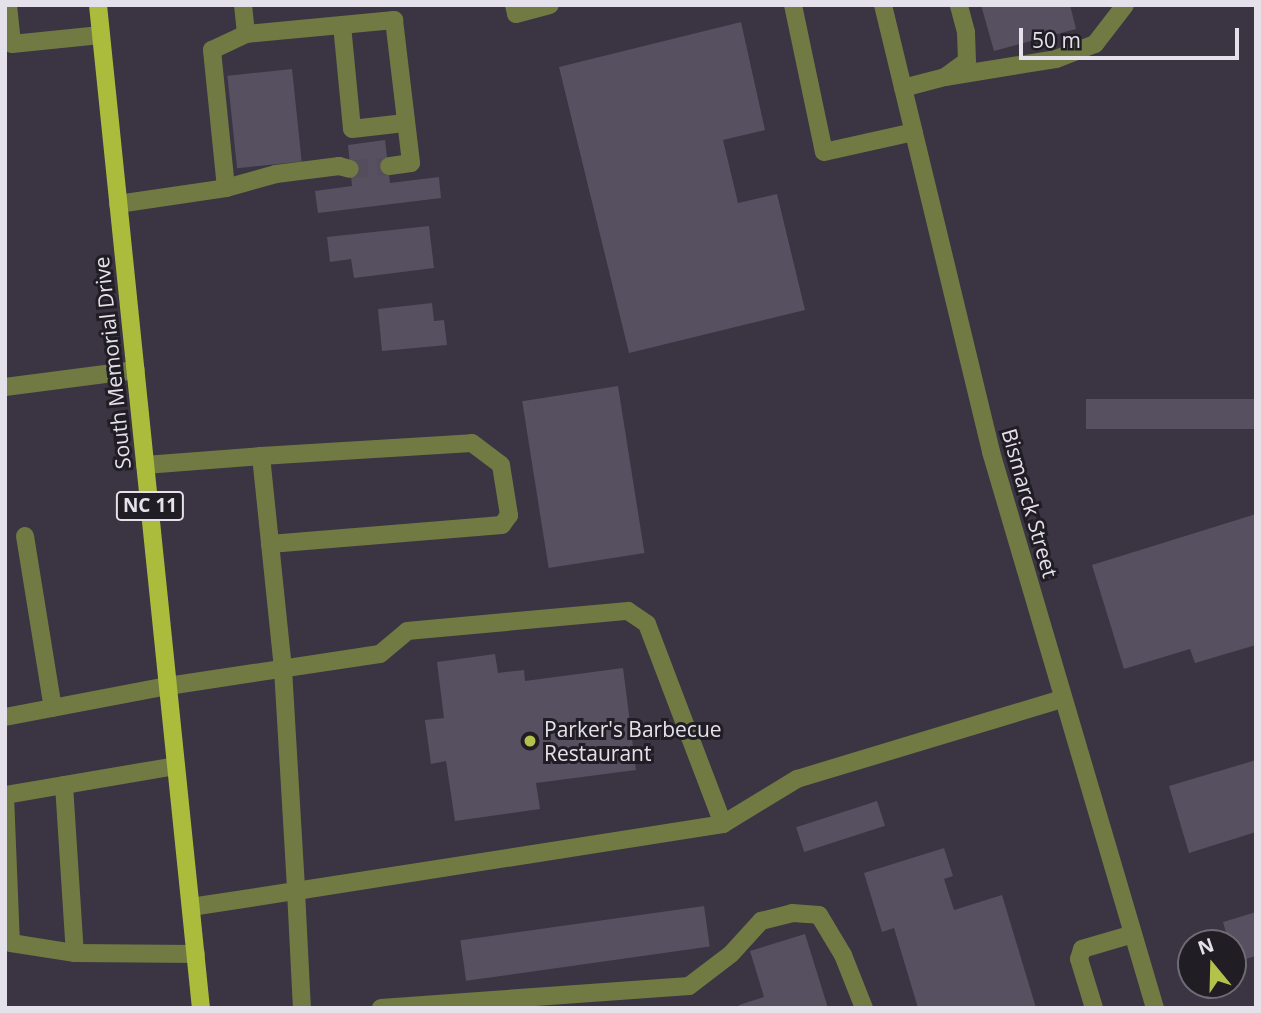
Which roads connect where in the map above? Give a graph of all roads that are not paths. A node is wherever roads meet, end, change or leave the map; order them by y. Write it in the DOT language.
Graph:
graph roads {
  1 [pos="8,5"];
  2 [pos="98,5"];
  3 [pos="243,5"];
  4 [pos="514,5"];
  5 [pos="550,5"];
  6 [pos="793,5"];
  7 [pos="883,5"];
  8 [pos="960,5"];
  9 [pos="1125,5"];
  10 [pos="342,25"];
  11 [pos="246,34"];
  12 [pos="101,35"];
  13 [pos="946,77"];
  14 [pos="903,88"];
  15 [pos="405,123"];
  16 [pos="914,132"];
  17 [pos="389,166"];
  18 [pos="350,169"];
  19 [pos="226,188"];
  20 [pos="118,204"];
  21 [pos="136,370"];
  22 [pos="5,387"];
  23 [pos="261,456"];
  24 [pos="145,465"];
  25 [pos="25,536"];
  26 [pos="270,544"];
  27 [pos="283,669"];
  28 [pos="168,686"];
  29 [pos="1062,699"];
  30 [pos="53,708"];
  31 [pos="5,717"];
  32 [pos="176,765"];
  33 [pos="64,785"];
  34 [pos="723,824"];
  35 [pos="296,891"];
  36 [pos="191,907"];
  37 [pos="1133,934"];
  38 [pos="75,953"];
  39 [pos="196,954"];
  40 [pos="201,1008"];
  41 [pos="302,1008"];
  42 [pos="381,1008"];
  43 [pos="864,1008"];
  44 [pos="1094,1008"];
  45 [pos="1155,1008"];
  1 -- 12 [label="street"];
  2 -- 12 [label="main road, South Memorial Drive / NC 11"];
  3 -- 11 [label="street"];
  4 -- 5 [label="street"];
  6 -- 16 [label="street"];
  7 -- 14 [label="street, Bismarck Street"];
  8 -- 13 [label="street"];
  9 -- 13 [label="street"];
  10 -- 11 [label="street"];
  10 -- 15 [label="street"];
  10 -- 15 [label="street"];
  11 -- 19 [label="street"];
  12 -- 20 [label="main road, South Memorial Drive / NC 11"];
  13 -- 14 [label="street"];
  14 -- 16 [label="street, Bismarck Street"];
  15 -- 17 [label="street"];
  16 -- 29 [label="street, Bismarck Street"];
  18 -- 19 [label="street"];
  19 -- 20 [label="street"];
  20 -- 21 [label="main road, South Memorial Drive / NC 11"];
  21 -- 22 [label="street"];
  21 -- 24 [label="main road, South Memorial Drive / NC 11"];
  23 -- 24 [label="street"];
  23 -- 26 [label="street"];
  23 -- 26 [label="street"];
  24 -- 28 [label="main road, South Memorial Drive / NC 11"];
  25 -- 30 [label="street"];
  26 -- 27 [label="street"];
  27 -- 28 [label="street"];
  27 -- 34 [label="street"];
  27 -- 35 [label="street"];
  28 -- 30 [label="street"];
  28 -- 32 [label="main road, South Memorial Drive / NC 11"];
  29 -- 34 [label="street"];
  29 -- 37 [label="street, Bismarck Street"];
  30 -- 31 [label="street"];
  32 -- 33 [label="street"];
  32 -- 36 [label="main road, South Memorial Drive / NC 11"];
  33 -- 38 [label="street"];
  33 -- 38 [label="street"];
  34 -- 35 [label="street"];
  35 -- 36 [label="street"];
  35 -- 41 [label="street"];
  36 -- 39 [label="main road, South Memorial Drive / NC 11"];
  37 -- 44 [label="street"];
  37 -- 45 [label="street, Bismarck Street"];
  38 -- 39 [label="street"];
  39 -- 40 [label="main road, South Memorial Drive / NC 11"];
  42 -- 43 [label="street"];
}
